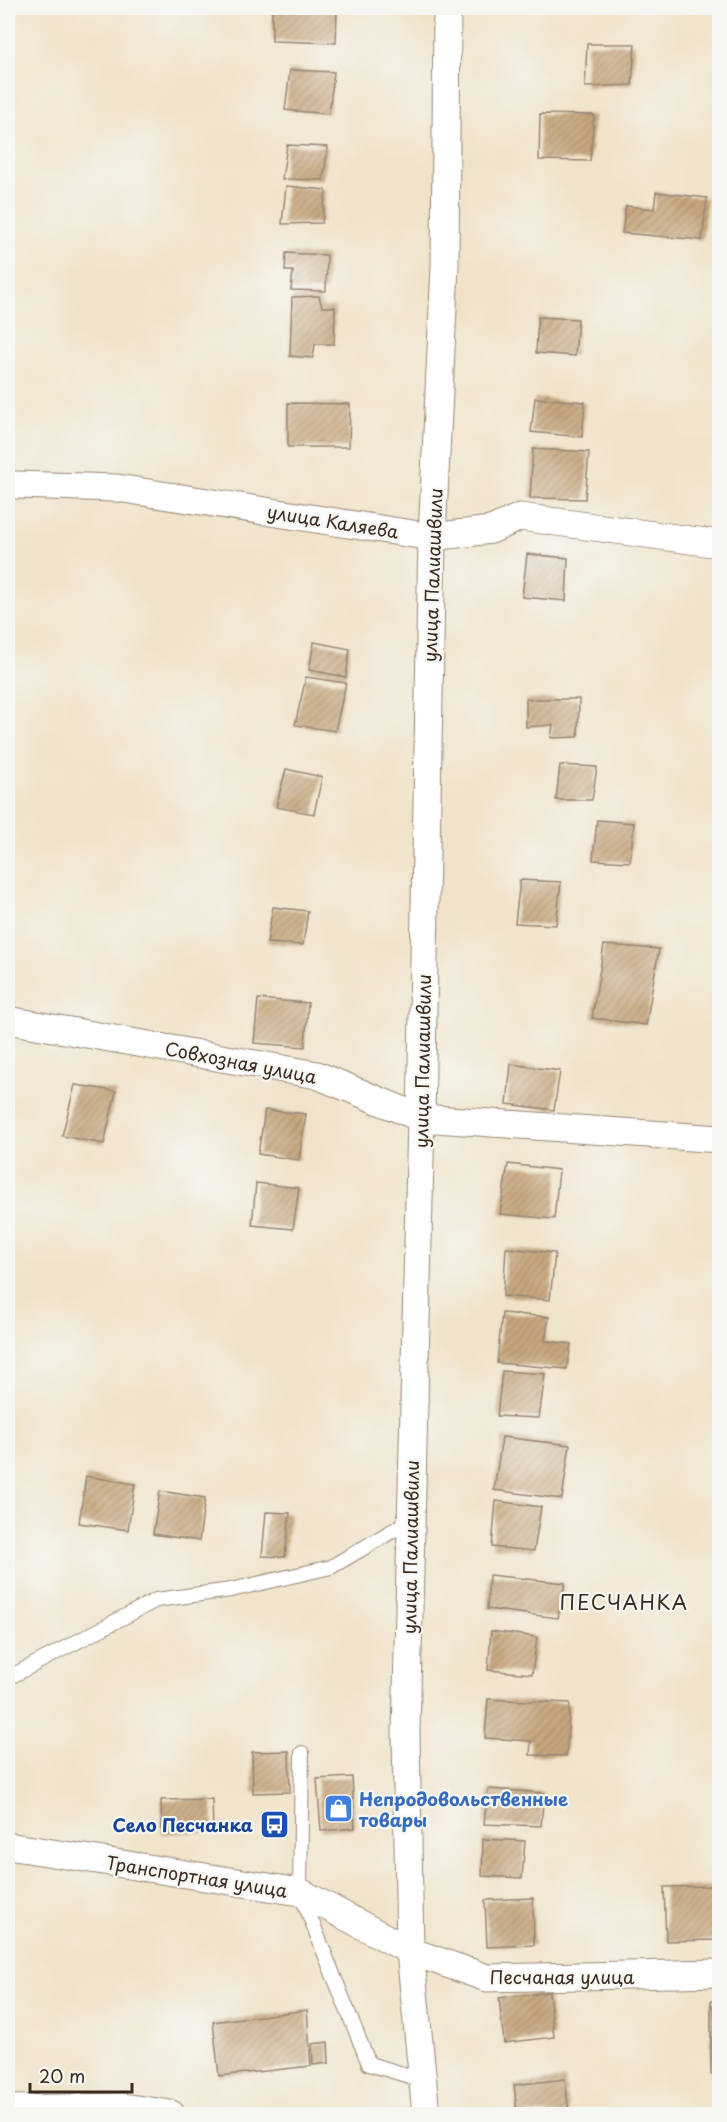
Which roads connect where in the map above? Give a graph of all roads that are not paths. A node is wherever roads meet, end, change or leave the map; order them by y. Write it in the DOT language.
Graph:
graph roads {
  1 [pos="447,8"];
  2 [pos="16,485"];
  3 [pos="432,537"];
  4 [pos="720,544"];
  5 [pos="8,1020"];
  6 [pos="421,1118"];
  7 [pos="720,1139"];
  8 [pos="411,1520"];
  9 [pos="8,1678"];
  10 [pos="302,1753"];
  11 [pos="8,1846"];
  12 [pos="300,1892"];
  13 [pos="410,1951"];
  14 [pos="720,1973"];
  15 [pos="423,2080"];
  16 [pos="8,2109"];
  17 [pos="171,2115"];
  18 [pos="426,2115"];
  1 -- 3 [label="street, улица Палиашвили"];
  2 -- 3 [label="street, улица Каляева"];
  3 -- 4 [label="street, улица Каляева"];
  3 -- 6 [label="street, улица Палиашвили"];
  5 -- 6 [label="street, Совхозная улица"];
  6 -- 7 [label="street, Совхозная улица"];
  6 -- 8 [label="street, улица Палиашвили"];
  8 -- 9 [label="lane"];
  8 -- 13 [label="street, улица Палиашвили"];
  10 -- 12 [label="lane"];
  11 -- 12 [label="street, Транспортная улица"];
  12 -- 13 [label="street, Транспортная улица"];
  12 -- 15 [label="lane"];
  13 -- 14 [label="street, Песчаная улица"];
  13 -- 15 [label="street, улица Палиашвили"];
  15 -- 18 [label="street, улица Палиашвили"];
  16 -- 17 [label="street"];
}
